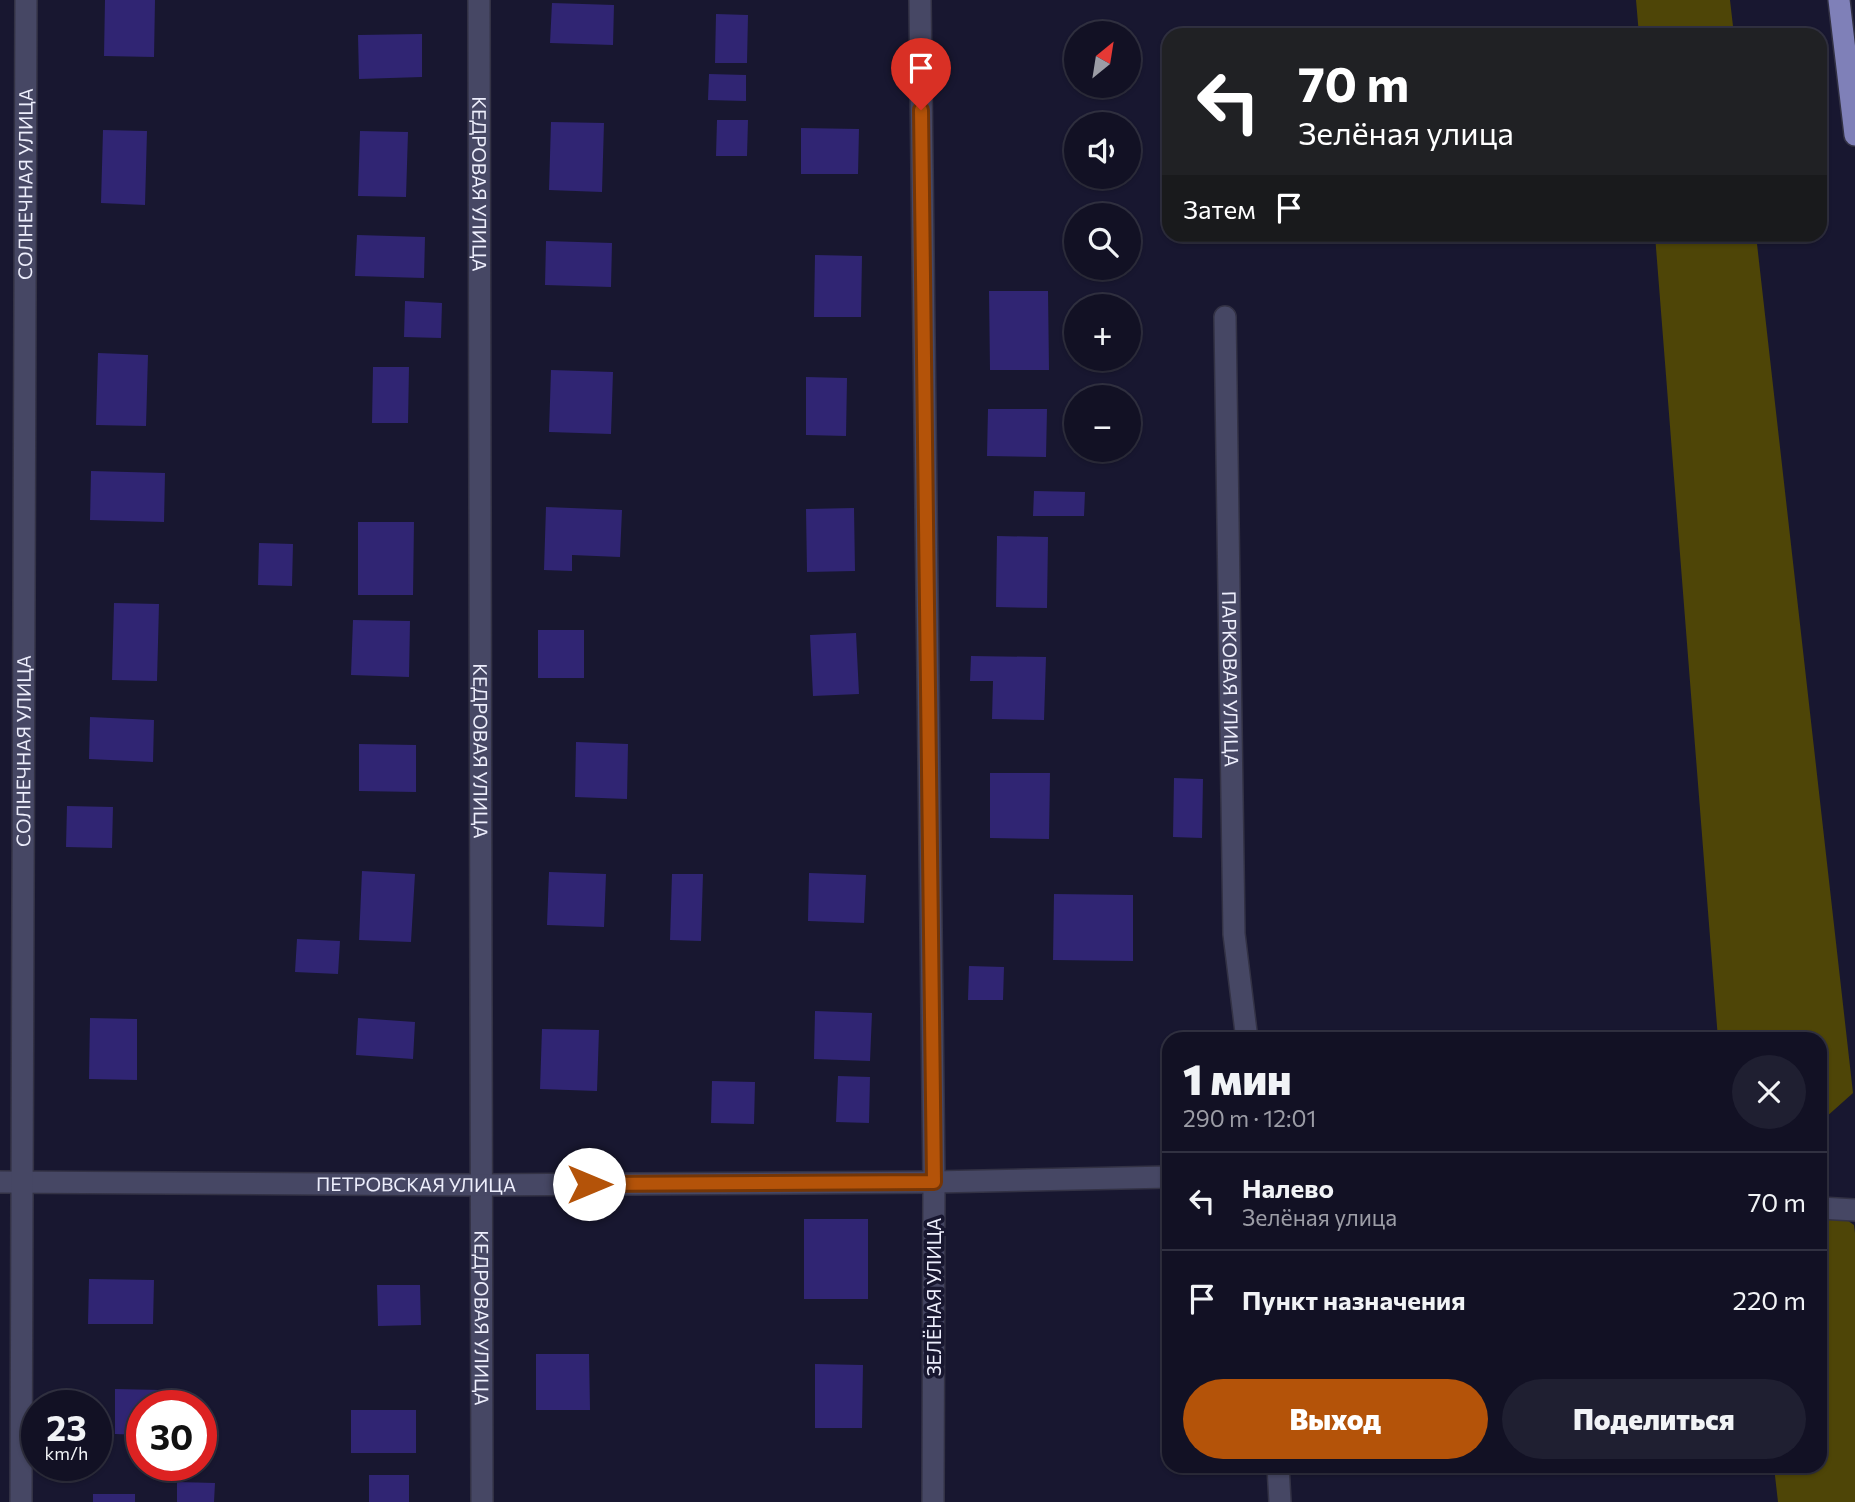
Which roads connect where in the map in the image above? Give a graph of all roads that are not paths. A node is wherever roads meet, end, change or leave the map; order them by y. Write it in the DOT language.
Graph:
graph roads {
  1 [pos="26,0"];
  2 [pos="479,0"];
  3 [pos="920,0"];
  4 [pos="1839,0"];
  5 [pos="1855,135"];
  6 [pos="1225,317"];
  7 [pos="1246,1032"];
  8 [pos="1162,1177"];
  9 [pos="11,1182"];
  10 [pos="934,1182"];
  11 [pos="482,1185"];
  12 [pos="1827,1208"];
  13 [pos="1855,1210"];
  14 [pos="1278,1473"];
  15 [pos="21,1502"];
  16 [pos="482,1502"];
  17 [pos="933,1502"];
  18 [pos="1280,1502"];
  1 -- 9 [label="street, СОЛНЕЧНАЯ УЛИЦА"];
  2 -- 11 [label="street, КЕДРОВАЯ УЛИЦА"];
  3 -- 10 [label="street, ЗЕЛЁНАЯ УЛИЦА"];
  4 -- 5 [label="main road"];
  6 -- 7 [label="street, ПАРКОВАЯ УЛИЦА"];
  8 -- 10 [label="street, ПЕТРОВСКАЯ УЛИЦА"];
  9 -- 11 [label="street, ПЕТРОВСКАЯ УЛИЦА"];
  9 -- 15 [label="street, СОЛНЕЧНАЯ УЛИЦА"];
  10 -- 11 [label="street, ПЕТРОВСКАЯ УЛИЦА"];
  10 -- 17 [label="street, ЗЕЛЁНАЯ УЛИЦА"];
  11 -- 16 [label="street, КЕДРОВАЯ УЛИЦА"];
  12 -- 13 [label="street"];
  14 -- 18 [label="street"];
}
